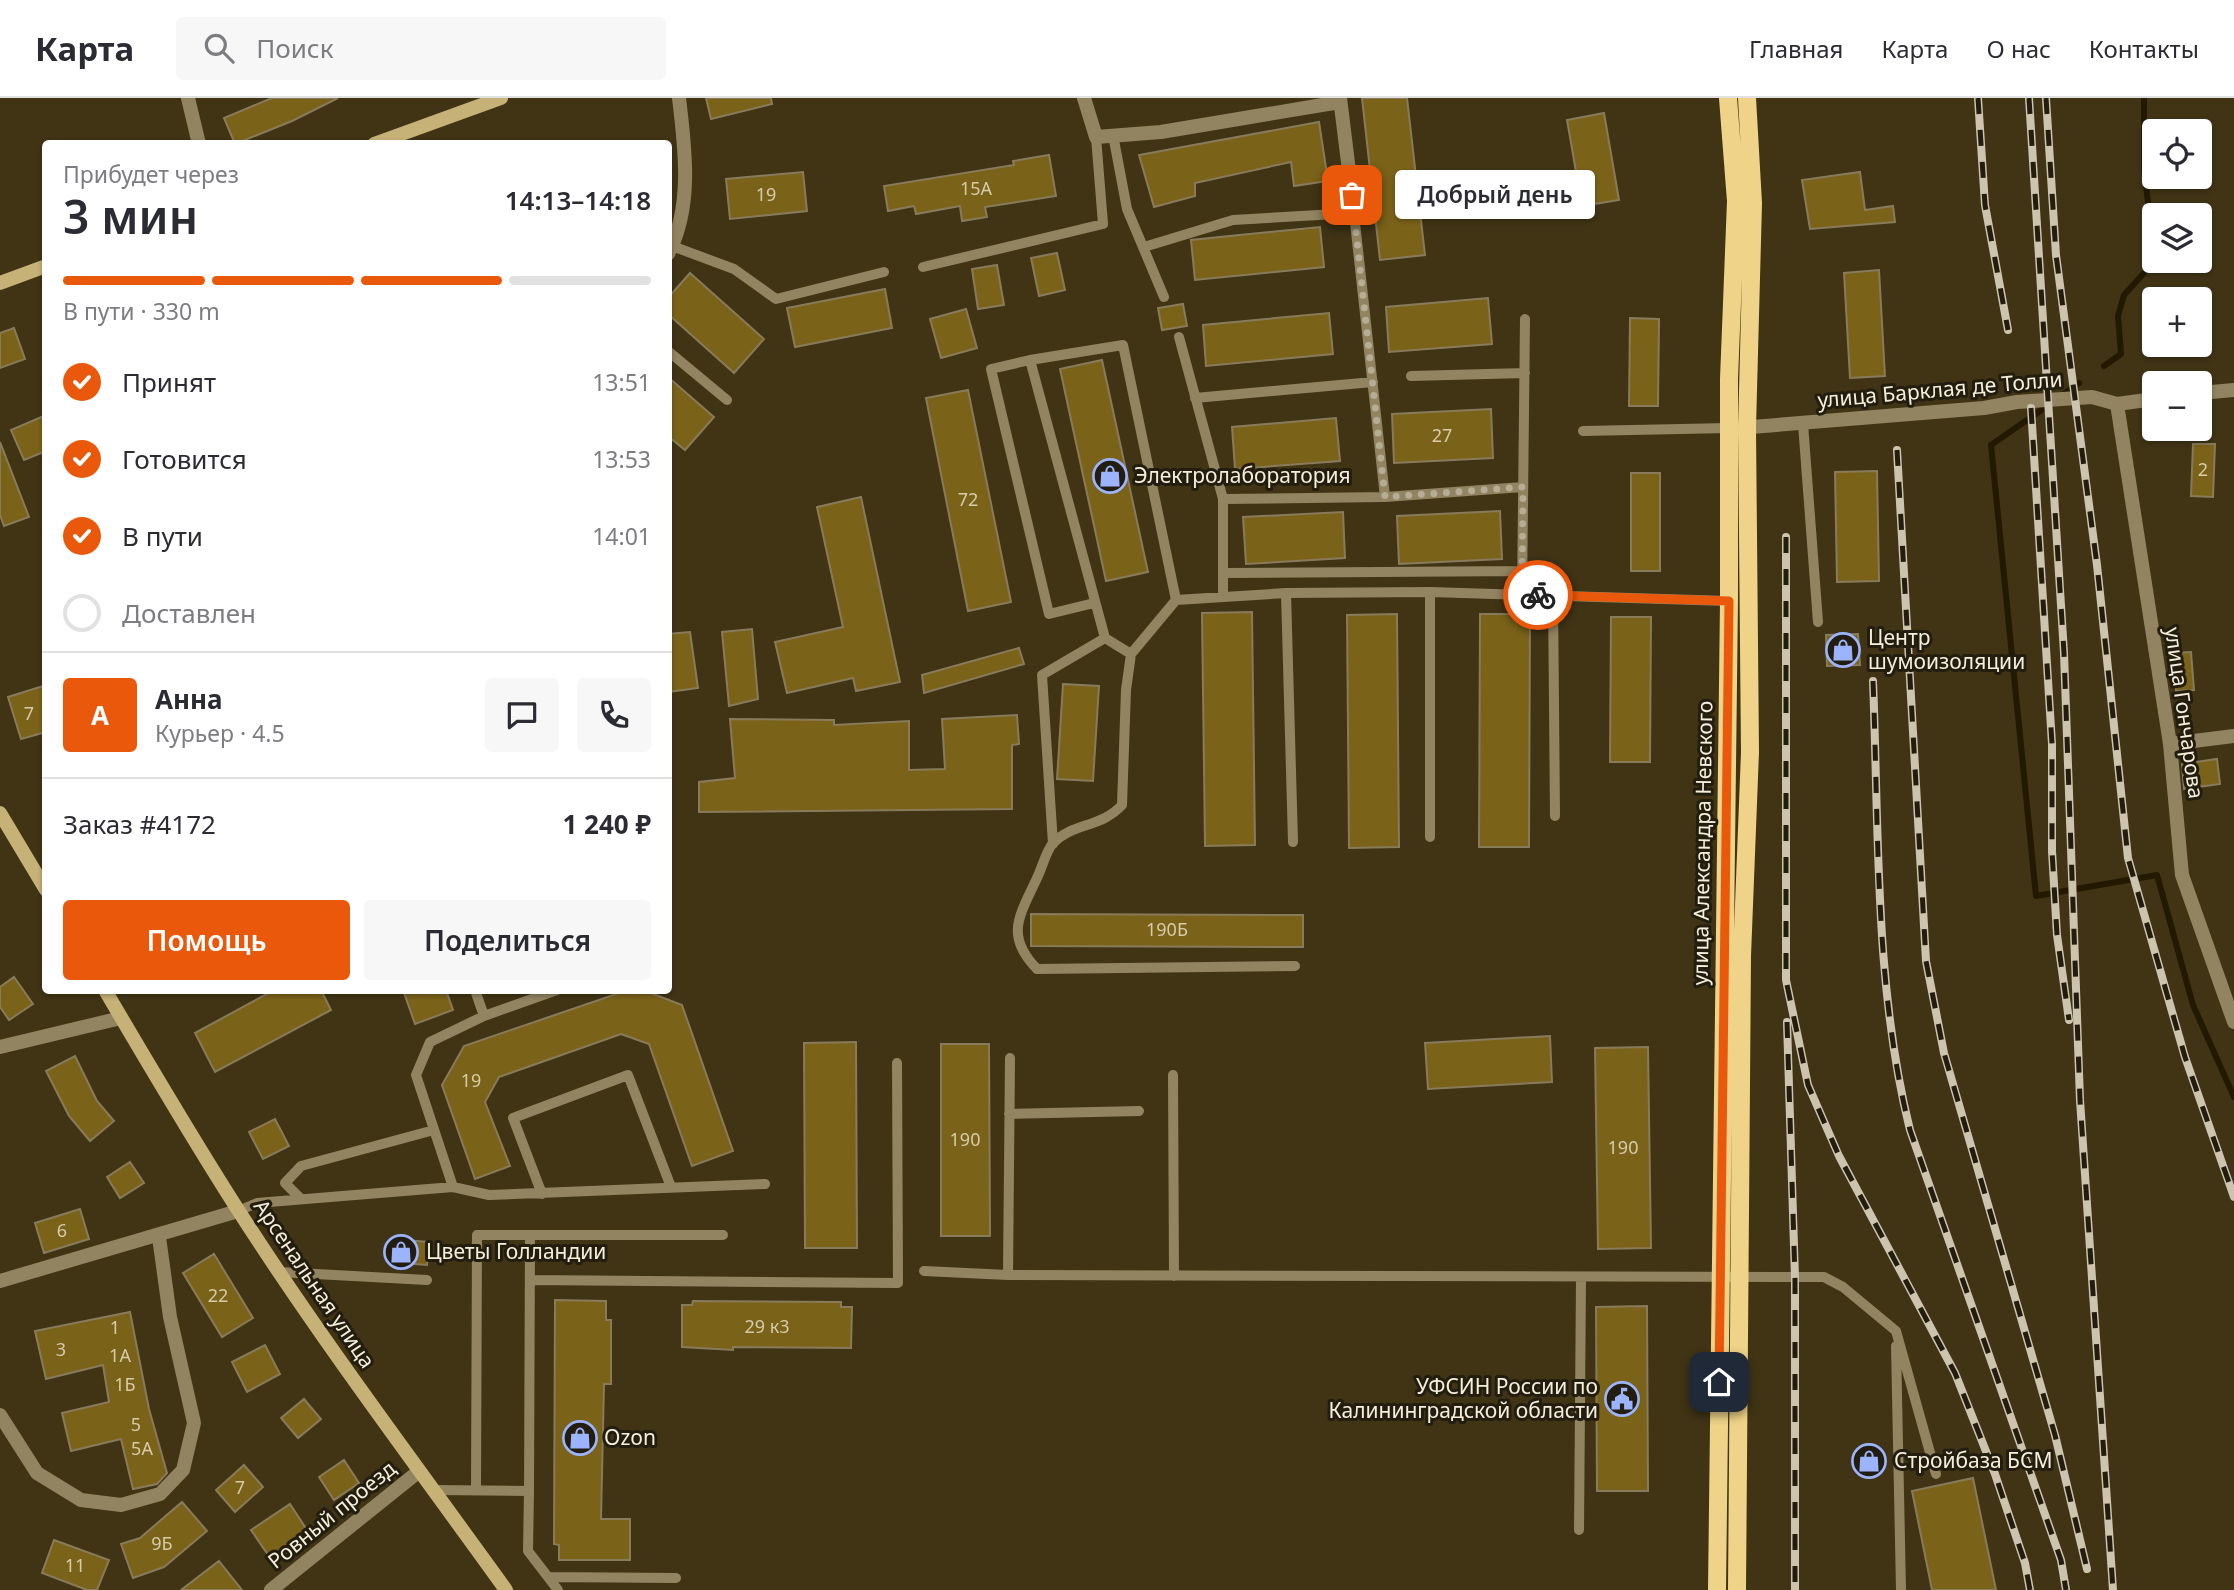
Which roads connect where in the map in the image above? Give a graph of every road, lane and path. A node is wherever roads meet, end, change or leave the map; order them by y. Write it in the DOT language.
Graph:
graph roads {
  1 [pos="188,98"];
  2 [pos="500,98"];
  3 [pos="679,98"];
  4 [pos="1084,98"];
  5 [pos="1728,98"];
  6 [pos="1747,98"];
  7 [pos="1340,100"];
  8 [pos="1113,135"];
  9 [pos="1096,137"];
  10 [pos="198,140"];
  11 [pos="385,140"];
  12 [pos="1352,195"];
  13 [pos="1354,213"];
  14 [pos="672,239"];
  15 [pos="1144,247"];
  16 [pos="672,251"];
  17 [pos="42,267"];
  18 [pos="923,267"];
  19 [pos="884,272"];
  20 [pos="0,283"];
  21 [pos="1164,297"];
  22 [pos="1525,320"];
  23 [pos="1179,337"];
  24 [pos="672,354"];
  25 [pos="1030,360"];
  26 [pos="1525,373"];
  27 [pos="1411,376"];
  28 [pos="1373,382"];
  29 [pos="2234,390"];
  30 [pos="2212,392"];
  31 [pos="1195,398"];
  32 [pos="727,400"];
  33 [pos="2142,401"];
  34 [pos="2117,404"];
  35 [pos="1803,424"];
  36 [pos="1738,428"];
  37 [pos="1583,430"];
  38 [pos="1523,487"];
  39 [pos="1385,497"];
  40 [pos="1223,499"];
  41 [pos="1522,571"];
  42 [pos="1223,573"];
  43 [pos="1430,592"];
  44 [pos="1286,593"];
  45 [pos="1522,595"];
  46 [pos="1553,596"];
  47 [pos="1223,597"];
  48 [pos="1177,600"];
  49 [pos="1729,601"];
  50 [pos="1094,603"];
  51 [pos="1818,622"];
  52 [pos="1105,638"];
  53 [pos="1131,654"];
  54 [pos="2234,736"];
  55 [pos="2170,744"];
  56 [pos="0,813"];
  57 [pos="1555,816"];
  58 [pos="1430,837"];
  59 [pos="1293,842"];
  60 [pos="1053,844"];
  61 [pos="42,883"];
  62 [pos="1295,966"];
  63 [pos="107,994"];
  64 [pos="476,994"];
  65 [pos="546,994"];
  66 [pos="484,1016"];
  67 [pos="121,1018"];
  68 [pos="2234,1022"];
  69 [pos="0,1047"];
  70 [pos="1010,1058"];
  71 [pos="897,1063"];
  72 [pos="1173,1075"];
  73 [pos="1139,1111"];
  74 [pos="1009,1114"];
  75 [pos="434,1130"];
  76 [pos="765,1184"];
  77 [pos="453,1186"];
  78 [pos="671,1187"];
  79 [pos="542,1194"];
  80 [pos="301,1199"];
  81 [pos="238,1211"];
  82 [pos="530,1235"];
  83 [pos="723,1235"];
  84 [pos="159,1237"];
  85 [pos="924,1271"];
  86 [pos="279,1272"];
  87 [pos="1008,1275"];
  88 [pos="1174,1276"];
  89 [pos="1720,1277"];
  90 [pos="1581,1278"];
  91 [pos="1740,1278"];
  92 [pos="427,1280"];
  93 [pos="530,1280"];
  94 [pos="0,1281"];
  95 [pos="1896,1331"];
  96 [pos="0,1415"];
  97 [pos="418,1472"];
  98 [pos="1936,1474"];
  99 [pos="433,1490"];
  100 [pos="476,1490"];
  101 [pos="529,1491"];
  102 [pos="1579,1530"];
  103 [pos="548,1577"];
  104 [pos="676,1578"];
  105 [pos="271,1590"];
  106 [pos="506,1590"];
  107 [pos="558,1590"];
  108 [pos="1717,1590"];
  109 [pos="1737,1590"];
  110 [pos="1901,1590"];
  1 -- 10 [label="street"];
  2 -- 11 [label="street"];
  3 -- 14 [label="street"];
  4 -- 9 [label="street"];
  5 -- 36 [label="main road, улица Александра Невского"];
  6 -- 36 [label="main road"];
  7 -- 8 [label="street"];
  7 -- 12 [label="street"];
  8 -- 9 [label="street"];
  8 -- 15 [label="lane"];
  9 -- 18 [label="lane"];
  12 -- 13 [label="lane"];
  13 -- 15 [label="lane"];
  13 -- 28 [label="lane"];
  15 -- 21 [label="lane"];
  16 -- 19 [label="lane"];
  17 -- 20 [label="street"];
  22 -- 26 [label="lane"];
  23 -- 31 [label="lane"];
  24 -- 32 [label="lane"];
  25 -- 48 [label="lane"];
  25 -- 50 [label="lane"];
  25 -- 50 [label="lane"];
  26 -- 27 [label="lane"];
  26 -- 38 [label="lane"];
  28 -- 31 [label="lane"];
  28 -- 39 [label="lane"];
  29 -- 30 [label="street"];
  31 -- 40 [label="lane"];
  33 -- 34 [label="street, улица Барклая де Толли"];
  34 -- 35 [label="street, улица Барклая де Толли"];
  34 -- 55 [label="street, улица Гончарова"];
  35 -- 36 [label="street, улица Барклая де Толли"];
  35 -- 51 [label="lane"];
  36 -- 37 [label="lane"];
  36 -- 49 [label="main road, улица Александра Невского"];
  36 -- 91 [label="main road"];
  38 -- 39 [label="lane"];
  38 -- 41 [label="lane"];
  39 -- 40 [label="lane"];
  40 -- 42 [label="lane"];
  41 -- 42 [label="lane"];
  41 -- 45 [label="lane"];
  42 -- 47 [label="lane"];
  43 -- 44 [label="lane"];
  43 -- 45 [label="lane"];
  43 -- 58 [label="lane"];
  44 -- 47 [label="lane"];
  44 -- 59 [label="lane"];
  45 -- 46 [label="lane"];
  46 -- 49 [label="lane"];
  46 -- 57 [label="lane"];
  47 -- 48 [label="lane"];
  48 -- 53 [label="lane"];
  49 -- 89 [label="main road, улица Александра Невского"];
  50 -- 52 [label="lane"];
  52 -- 53 [label="lane"];
  52 -- 60 [label="lane"];
  53 -- 60 [label="lane"];
  54 -- 55 [label="street"];
  55 -- 68 [label="street, улица Гончарова"];
  56 -- 61 [label="street"];
  60 -- 62 [label="lane"];
  63 -- 67 [label="street, Арсенальная улица"];
  64 -- 66 [label="lane"];
  65 -- 66 [label="lane"];
  66 -- 75 [label="lane"];
  67 -- 69 [label="street"];
  67 -- 81 [label="street, Арсенальная улица"];
  70 -- 74 [label="lane"];
  71 -- 93 [label="lane"];
  72 -- 88 [label="lane"];
  73 -- 74 [label="lane"];
  74 -- 87 [label="lane"];
  75 -- 77 [label="lane"];
  75 -- 80 [label="lane"];
  76 -- 78 [label="lane"];
  77 -- 79 [label="lane"];
  77 -- 80 [label="lane"];
  78 -- 79 [label="lane"];
  78 -- 79 [label="lane"];
  80 -- 81 [label="lane"];
  81 -- 84 [label="street"];
  81 -- 86 [label="street, Арсенальная улица"];
  82 -- 83 [label="lane"];
  82 -- 93 [label="lane"];
  82 -- 100 [label="lane"];
  84 -- 94 [label="street"];
  84 -- 96 [label="street"];
  85 -- 87 [label="lane"];
  86 -- 92 [label="lane"];
  86 -- 97 [label="street, Арсенальная улица"];
  87 -- 88 [label="lane"];
  88 -- 90 [label="lane"];
  89 -- 90 [label="lane"];
  89 -- 91 [label="lane"];
  89 -- 108 [label="main road, улица Александра Невского"];
  90 -- 102 [label="lane"];
  91 -- 95 [label="lane"];
  91 -- 109 [label="main road"];
  93 -- 101 [label="lane"];
  95 -- 98 [label="lane"];
  95 -- 110 [label="lane"];
  97 -- 99 [label="street, Арсенальная улица"];
  97 -- 105 [label="street, Ровный проезд"];
  99 -- 100 [label="lane"];
  99 -- 106 [label="street, Арсенальная улица"];
  100 -- 101 [label="lane"];
  101 -- 103 [label="lane"];
  103 -- 104 [label="lane"];
  103 -- 107 [label="lane"];
}
